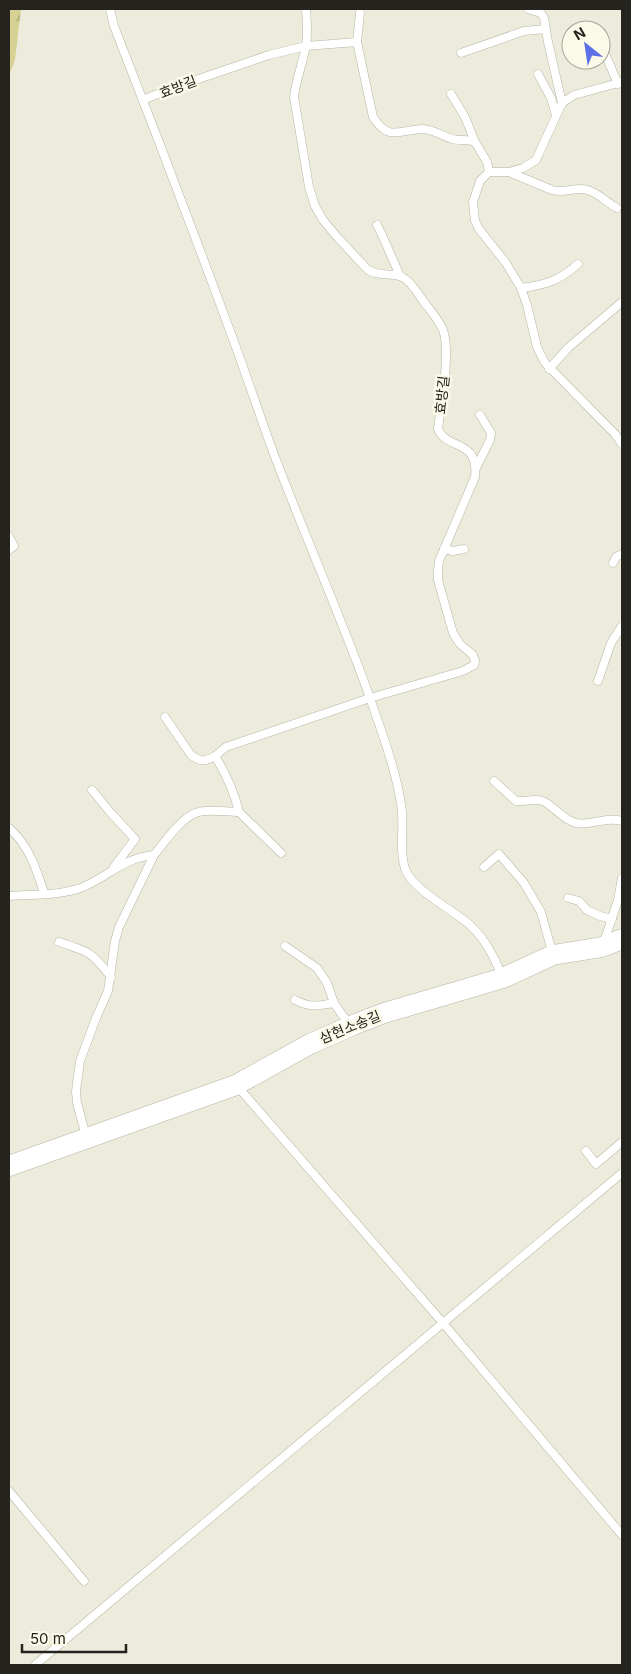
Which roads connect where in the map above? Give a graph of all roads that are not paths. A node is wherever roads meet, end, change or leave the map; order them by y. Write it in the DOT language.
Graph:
graph roads {
  1 [pos="110,9"];
  2 [pos="306,9"];
  3 [pos="528,9"];
  4 [pos="360,13"];
  5 [pos="546,29"];
  6 [pos="357,42"];
  7 [pos="306,46"];
  8 [pos="461,53"];
  9 [pos="611,65"];
  10 [pos="538,74"];
  11 [pos="620,83"];
  12 [pos="452,94"];
  13 [pos="143,100"];
  14 [pos="562,103"];
  15 [pos="556,115"];
  16 [pos="475,142"];
  17 [pos="489,172"];
  18 [pos="510,172"];
  19 [pos="617,208"];
  20 [pos="377,225"];
  21 [pos="578,264"];
  22 [pos="400,276"];
  23 [pos="521,288"];
  24 [pos="622,302"];
  25 [pos="549,369"];
  26 [pos="480,415"];
  27 [pos="622,429"];
  28 [pos="615,434"];
  29 [pos="622,444"];
  30 [pos="476,468"];
  31 [pos="9,537"];
  32 [pos="444,549"];
  33 [pos="464,549"];
  34 [pos="9,550"];
  35 [pos="622,554"];
  36 [pos="614,563"];
  37 [pos="622,626"];
  38 [pos="598,681"];
  39 [pos="370,698"];
  40 [pos="165,718"];
  41 [pos="215,756"];
  42 [pos="494,781"];
  43 [pos="92,790"];
  44 [pos="239,812"];
  45 [pos="622,821"];
  46 [pos="9,828"];
  47 [pos="281,853"];
  48 [pos="154,855"];
  49 [pos="484,867"];
  50 [pos="112,870"];
  51 [pos="622,878"];
  52 [pos="44,894"];
  53 [pos="9,896"];
  54 [pos="568,898"];
  55 [pos="612,919"];
  56 [pos="622,939"];
  57 [pos="59,942"];
  58 [pos="285,946"];
  59 [pos="602,947"];
  60 [pos="554,955"];
  61 [pos="111,977"];
  62 [pos="503,978"];
  63 [pos="295,1000"];
  64 [pos="334,1003"];
  65 [pos="353,1025"];
  66 [pos="236,1085"];
  67 [pos="86,1138"];
  68 [pos="622,1142"];
  69 [pos="586,1151"];
  70 [pos="9,1166"];
  71 [pos="622,1173"];
  72 [pos="443,1323"];
  73 [pos="9,1492"];
  74 [pos="622,1535"];
  75 [pos="84,1581"];
  76 [pos="35,1665"];
  1 -- 13 [label="lane, 효방길"];
  2 -- 7 [label="lane"];
  3 -- 5 [label="lane"];
  4 -- 6 [label="lane"];
  5 -- 8 [label="lane"];
  5 -- 14 [label="lane"];
  6 -- 7 [label="lane, 효방길"];
  6 -- 16 [label="lane"];
  7 -- 13 [label="lane, 효방길"];
  7 -- 22 [label="lane"];
  9 -- 11 [label="lane"];
  10 -- 15 [label="lane"];
  11 -- 14 [label="lane"];
  12 -- 16 [label="lane"];
  13 -- 39 [label="lane"];
  14 -- 15 [label="lane"];
  15 -- 18 [label="lane"];
  16 -- 17 [label="lane"];
  17 -- 18 [label="lane"];
  17 -- 23 [label="lane"];
  18 -- 19 [label="lane"];
  20 -- 22 [label="lane"];
  21 -- 23 [label="lane"];
  22 -- 30 [label="lane, 효방길"];
  23 -- 25 [label="lane"];
  24 -- 25 [label="lane"];
  25 -- 28 [label="lane"];
  26 -- 30 [label="lane"];
  27 -- 28 [label="lane"];
  28 -- 29 [label="lane"];
  30 -- 32 [label="lane"];
  31 -- 34 [label="lane"];
  32 -- 33 [label="lane"];
  32 -- 39 [label="lane"];
  35 -- 36 [label="lane"];
  37 -- 38 [label="lane"];
  39 -- 41 [label="lane"];
  39 -- 62 [label="lane"];
  40 -- 41 [label="lane"];
  41 -- 44 [label="lane"];
  42 -- 45 [label="lane"];
  43 -- 50 [label="lane"];
  44 -- 47 [label="lane"];
  44 -- 48 [label="lane"];
  46 -- 52 [label="lane"];
  48 -- 50 [label="lane"];
  48 -- 61 [label="lane"];
  49 -- 60 [label="lane"];
  50 -- 52 [label="lane"];
  51 -- 55 [label="lane"];
  52 -- 53 [label="lane"];
  54 -- 55 [label="lane"];
  55 -- 59 [label="lane"];
  56 -- 59 [label="street, 삼현소송길"];
  57 -- 61 [label="lane"];
  58 -- 64 [label="lane"];
  59 -- 60 [label="street, 삼현소송길"];
  60 -- 62 [label="street, 삼현소송길"];
  61 -- 67 [label="lane"];
  62 -- 65 [label="street, 삼현소송길"];
  63 -- 64 [label="lane"];
  64 -- 65 [label="lane"];
  65 -- 66 [label="street, 삼현소송길"];
  66 -- 67 [label="street, 삼현소송길"];
  66 -- 72 [label="lane"];
  67 -- 70 [label="street, 삼현소송길"];
  68 -- 69 [label="lane"];
  71 -- 72 [label="lane"];
  72 -- 74 [label="lane"];
  72 -- 76 [label="lane"];
  73 -- 75 [label="lane"];
}
